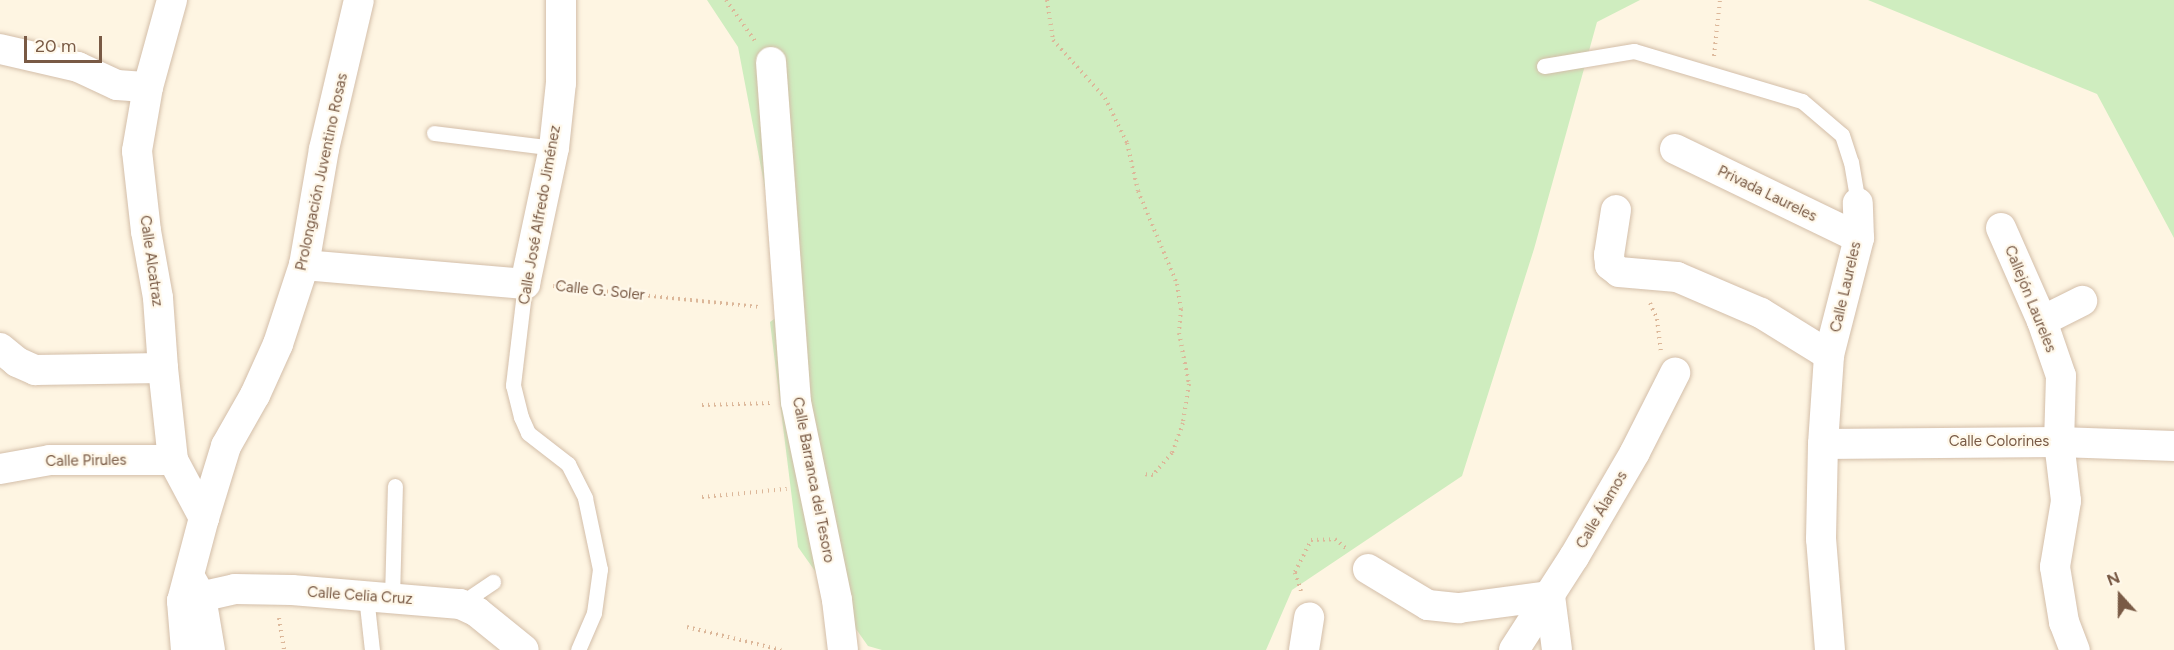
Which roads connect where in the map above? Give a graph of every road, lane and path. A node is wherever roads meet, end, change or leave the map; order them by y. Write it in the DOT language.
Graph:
graph roads {
  1 [pos="172,0"];
  2 [pos="359,0"];
  3 [pos="561,0"];
  4 [pos="726,0"];
  5 [pos="1047,0"];
  6 [pos="1720,0"];
  7 [pos="0,49"];
  8 [pos="771,62"];
  9 [pos="1544,66"];
  10 [pos="1711,74"];
  11 [pos="148,87"];
  12 [pos="434,133"];
  13 [pos="554,148"];
  14 [pos="1676,149"];
  15 [pos="1858,203"];
  16 [pos="1616,210"];
  17 [pos="2001,228"];
  18 [pos="1859,238"];
  19 [pos="304,265"];
  20 [pos="1639,274"];
  21 [pos="525,284"];
  22 [pos="2082,301"];
  23 [pos="788,310"];
  24 [pos="2042,321"];
  25 [pos="0,348"];
  26 [pos="1829,355"];
  27 [pos="1668,363"];
  28 [pos="163,368"];
  29 [pos="796,402"];
  30 [pos="702,405"];
  31 [pos="2059,442"];
  32 [pos="1823,444"];
  33 [pos="2174,446"];
  34 [pos="173,460"];
  35 [pos="0,469"];
  36 [pos="1143,474"];
  37 [pos="395,486"];
  38 [pos="812,487"];
  39 [pos="702,497"];
  40 [pos="204,518"];
  41 [pos="1368,569"];
  42 [pos="493,582"];
  43 [pos="191,591"];
  44 [pos="1550,596"];
  45 [pos="379,597"];
  46 [pos="460,604"];
  47 [pos="1309,617"];
  48 [pos="687,627"];
  49 [pos="186,650"];
  50 [pos="210,650"];
  51 [pos="372,650"];
  52 [pos="524,650"];
  53 [pos="578,650"];
  54 [pos="781,650"];
  55 [pos="843,650"];
  56 [pos="1304,650"];
  57 [pos="1514,650"];
  58 [pos="1557,650"];
  59 [pos="1830,650"];
  60 [pos="2075,650"];
  1 -- 11 [label="street, Calle Alcatraz"];
  2 -- 19 [label="street, Prolongación Juventino Rosas"];
  3 -- 13 [label="street, Calle José Alfredo Jiménez"];
  4 -- 8 [label="path"];
  5 -- 36 [label="path"];
  6 -- 10 [label="path"];
  7 -- 11 [label="street"];
  8 -- 23 [label="street, Calle Barranca del Tesoro"];
  9 -- 10 [label="lane, Calle Laureles"];
  10 -- 15 [label="lane, Calle Laureles"];
  11 -- 28 [label="street, Calle Alcatraz"];
  12 -- 13 [label="lane"];
  13 -- 21 [label="street, Calle José Alfredo Jiménez"];
  14 -- 18 [label="street, Privada Laureles"];
  15 -- 18 [label="street, Calle Laureles"];
  16 -- 20 [label="street"];
  17 -- 24 [label="street, Callejón Laureles"];
  18 -- 26 [label="street, Calle Laureles"];
  19 -- 21 [label="street"];
  19 -- 40 [label="street, Prolongación Juventino Rosas"];
  20 -- 26 [label="street"];
  20 -- 27 [label="path"];
  21 -- 23 [label="path, Calle G. Soler"];
  21 -- 53 [label="lane, Calle José Alfredo Jiménez"];
  22 -- 24 [label="street"];
  23 -- 29 [label="street, Calle Barranca del Tesoro"];
  24 -- 31 [label="street, Callejón Laureles"];
  25 -- 28 [label="street"];
  26 -- 32 [label="street, Calle Laureles"];
  27 -- 44 [label="street, Calle Álamos"];
  28 -- 34 [label="street, Calle Alcatraz"];
  29 -- 30 [label="path"];
  29 -- 38 [label="street, Calle Barranca del Tesoro"];
  31 -- 32 [label="street, Calle Colorines"];
  31 -- 33 [label="street, Calle Colorines"];
  31 -- 60 [label="street, Callejón Laureles"];
  32 -- 59 [label="street, Calle Laureles"];
  34 -- 35 [label="street, Calle Pirules"];
  34 -- 40 [label="street, Calle Alcatraz"];
  37 -- 45 [label="lane"];
  38 -- 39 [label="path"];
  38 -- 55 [label="street, Calle Barranca del Tesoro"];
  40 -- 43 [label="street, Prolongación Juventino Rosas"];
  41 -- 44 [label="street"];
  41 -- 47 [label="path"];
  42 -- 46 [label="lane"];
  43 -- 45 [label="street, Calle Celia Cruz"];
  43 -- 49 [label="street, Prolongación Juventino Rosas"];
  43 -- 50 [label="street, Prolongación Juventino Rosas"];
  44 -- 57 [label="street, Calle Álamos"];
  44 -- 58 [label="street"];
  45 -- 46 [label="street, Calle Celia Cruz"];
  45 -- 51 [label="lane"];
  46 -- 52 [label="street, Calle Celia Cruz"];
  47 -- 56 [label="street"];
  48 -- 54 [label="path"];
}
